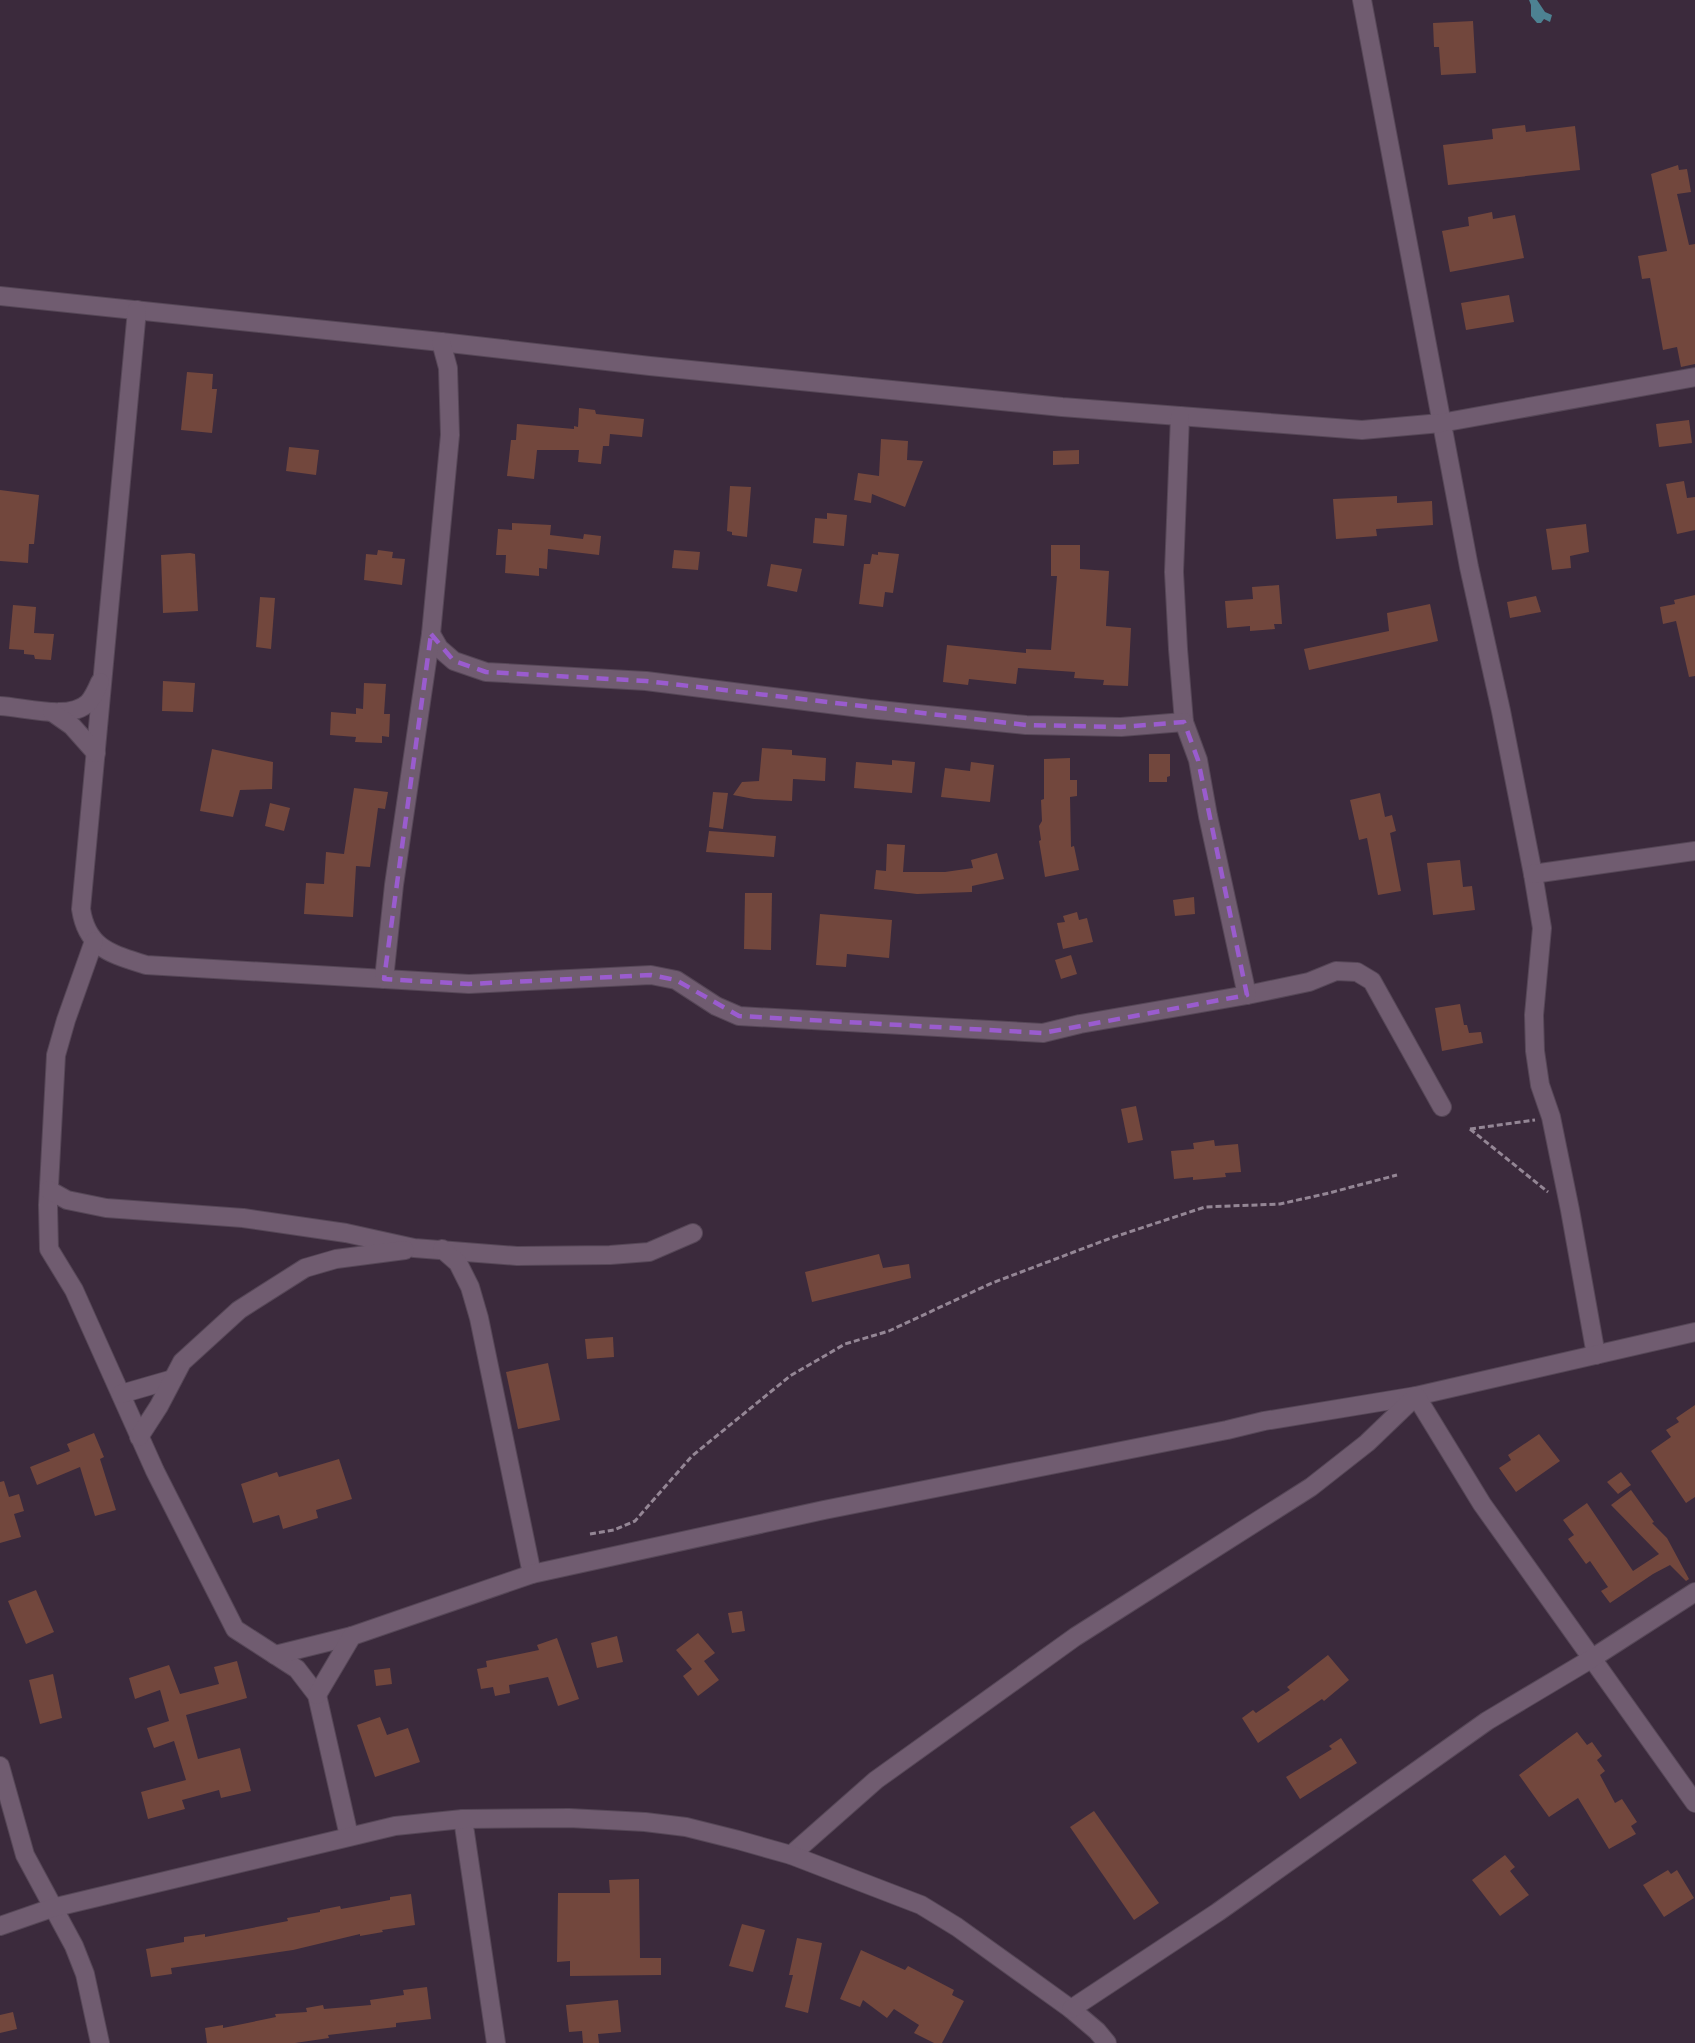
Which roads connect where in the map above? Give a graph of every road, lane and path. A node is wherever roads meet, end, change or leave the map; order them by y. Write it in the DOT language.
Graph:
graph roads {
  1 [pos="1362,0"];
  2 [pos="0,296"];
  3 [pos="137,310"];
  4 [pos="441,342"];
  5 [pos="1695,377"];
  6 [pos="1180,416"];
  7 [pos="1441,423"];
  8 [pos="431,634"];
  9 [pos="103,678"];
  10 [pos="0,706"];
  11 [pos="52,712"];
  12 [pos="1184,722"];
  13 [pos="96,753"];
  14 [pos="1695,851"];
  15 [pos="1533,874"];
  16 [pos="94,941"];
  17 [pos="384,979"];
  18 [pos="1247,995"];
  19 [pos="1442,1107"];
  20 [pos="1551,1117"];
  21 [pos="1397,1175"];
  22 [pos="48,1190"];
  23 [pos="1570,1210"];
  24 [pos="693,1233"];
  25 [pos="414,1248"];
  26 [pos="442,1249"];
  27 [pos="1695,1332"];
  28 [pos="1596,1355"];
  29 [pos="173,1379"];
  30 [pos="120,1394"];
  31 [pos="1416,1396"];
  32 [pos="139,1437"];
  33 [pos="590,1534"];
  34 [pos="532,1574"];
  35 [pos="1695,1592"];
  36 [pos="352,1636"];
  37 [pos="276,1655"];
  38 [pos="1591,1659"];
  39 [pos="317,1695"];
  40 [pos="0,1766"];
  41 [pos="1695,1803"];
  42 [pos="463,1819"];
  43 [pos="349,1836"];
  44 [pos="791,1855"];
  45 [pos="52,1908"];
  46 [pos="0,1926"];
  47 [pos="1071,2009"];
  48 [pos="100,2043"];
  49 [pos="496,2043"];
  50 [pos="1107,2043"];
  1 -- 7 [label="street"];
  2 -- 3 [label="street"];
  3 -- 4 [label="street"];
  3 -- 9 [label="street"];
  4 -- 6 [label="street"];
  4 -- 8 [label="street"];
  5 -- 7 [label="street"];
  6 -- 7 [label="street"];
  6 -- 12 [label="street"];
  7 -- 15 [label="street"];
  8 -- 12 [label="street"];
  8 -- 17 [label="street"];
  9 -- 11 [label="street"];
  9 -- 13 [label="street"];
  10 -- 11 [label="street"];
  11 -- 13 [label="street"];
  12 -- 18 [label="street"];
  13 -- 16 [label="street"];
  14 -- 15 [label="street"];
  15 -- 20 [label="street"];
  16 -- 17 [label="street"];
  16 -- 22 [label="street"];
  17 -- 18 [label="street"];
  18 -- 19 [label="street"];
  20 -- 23 [label="street"];
  20 -- 23 [label="path"];
  21 -- 33 [label="path"];
  22 -- 25 [label="street"];
  22 -- 30 [label="street"];
  23 -- 28 [label="street"];
  24 -- 26 [label="street"];
  25 -- 26 [label="street"];
  25 -- 29 [label="street"];
  26 -- 34 [label="street"];
  27 -- 28 [label="street"];
  28 -- 31 [label="street"];
  29 -- 30 [label="street"];
  29 -- 32 [label="street"];
  30 -- 32 [label="street"];
  31 -- 34 [label="street"];
  31 -- 38 [label="street"];
  31 -- 44 [label="street"];
  32 -- 37 [label="street"];
  34 -- 36 [label="street"];
  35 -- 38 [label="street"];
  36 -- 37 [label="street"];
  36 -- 39 [label="street"];
  37 -- 39 [label="street"];
  38 -- 41 [label="street"];
  38 -- 47 [label="street"];
  39 -- 43 [label="street"];
  40 -- 45 [label="street"];
  42 -- 43 [label="street"];
  42 -- 44 [label="street"];
  42 -- 49 [label="street"];
  43 -- 45 [label="street"];
  44 -- 47 [label="street"];
  45 -- 46 [label="street"];
  45 -- 48 [label="street"];
  47 -- 50 [label="street"];
}
